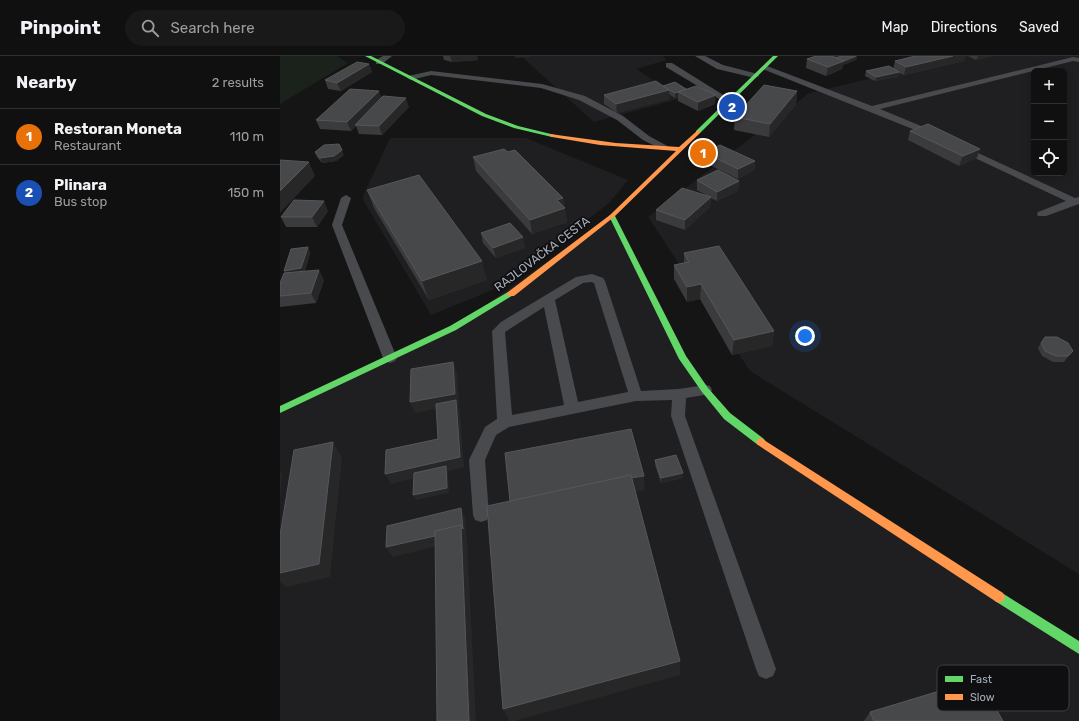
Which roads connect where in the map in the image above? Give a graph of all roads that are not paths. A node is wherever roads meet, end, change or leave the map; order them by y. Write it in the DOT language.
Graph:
graph roads {
  1 [pos="367,56"];
  2 [pos="388,56"];
  3 [pos="699,56"];
  4 [pos="776,56"];
  5 [pos="1079,60"];
  6 [pos="379,62"];
  7 [pos="669,64"];
  8 [pos="764,68"];
  9 [pos="755,76"];
  10 [pos="411,78"];
  11 [pos="729,101"];
  12 [pos="871,109"];
  13 [pos="666,148"];
  14 [pos="680,149"];
  15 [pos="346,198"];
  16 [pos="1077,201"];
  17 [pos="1042,214"];
  18 [pos="612,216"];
  19 [pos="549,298"];
  20 [pos="390,358"];
  21 [pos="705,390"];
  22 [pos="678,394"];
  23 [pos="636,396"];
  24 [pos="572,409"];
  25 [pos="280,410"];
  26 [pos="505,422"];
  27 [pos="481,516"];
  28 [pos="1079,648"];
  29 [pos="766,669"];
  1 -- 6 [label="street"];
  2 -- 6 [label="lane"];
  3 -- 9 [label="lane"];
  4 -- 8 [label="street, RAJLOVAČKA CESTA"];
  5 -- 12 [label="lane"];
  6 -- 10 [label="street"];
  7 -- 11 [label="lane"];
  8 -- 9 [label="street, RAJLOVAČKA CESTA"];
  8 -- 12 [label="lane"];
  9 -- 11 [label="street, RAJLOVAČKA CESTA"];
  10 -- 13 [label="street"];
  10 -- 13 [label="lane"];
  11 -- 14 [label="street, RAJLOVAČKA CESTA"];
  12 -- 16 [label="lane"];
  13 -- 14 [label="street"];
  14 -- 18 [label="street, RAJLOVAČKA CESTA"];
  15 -- 20 [label="lane"];
  16 -- 17 [label="lane"];
  18 -- 20 [label="street, RAJLOVAČKA CESTA"];
  18 -- 21 [label="street"];
  19 -- 23 [label="lane"];
  19 -- 24 [label="lane"];
  19 -- 26 [label="lane"];
  20 -- 25 [label="street, RAJLOVAČKA CESTA"];
  21 -- 22 [label="lane"];
  21 -- 28 [label="street"];
  22 -- 23 [label="lane"];
  22 -- 29 [label="lane"];
  23 -- 24 [label="lane"];
  24 -- 26 [label="lane"];
  26 -- 27 [label="lane"];
}
